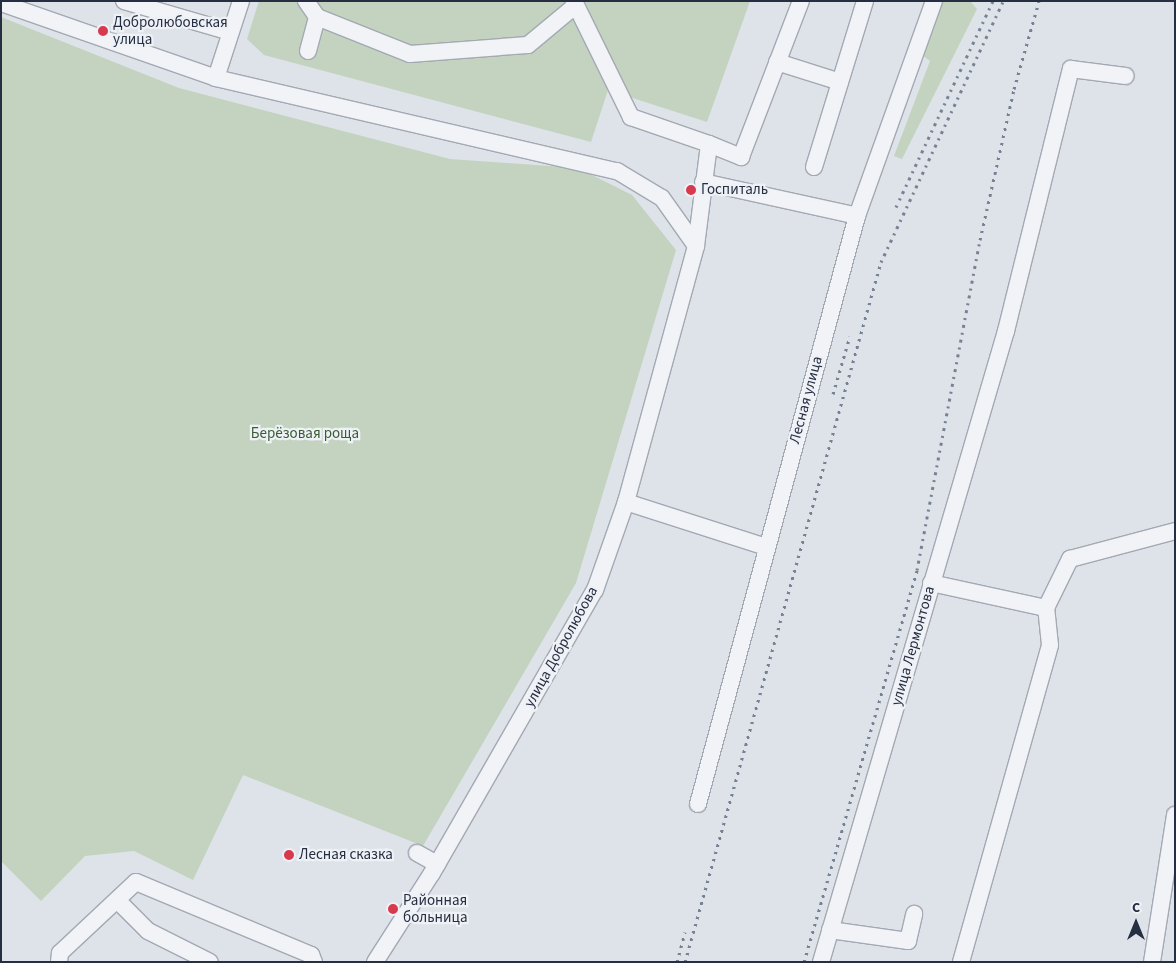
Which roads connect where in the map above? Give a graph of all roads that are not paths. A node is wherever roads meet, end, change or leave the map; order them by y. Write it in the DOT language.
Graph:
graph roads {
  1 [pos="124,1"];
  2 [pos="241,1"];
  3 [pos="306,1"];
  4 [pos="801,1"];
  5 [pos="865,1"];
  6 [pos="934,1"];
  7 [pos="1,2"];
  8 [pos="575,3"];
  9 [pos="317,17"];
  10 [pos="231,32"];
  11 [pos="308,51"];
  12 [pos="778,62"];
  13 [pos="1126,76"];
  14 [pos="216,78"];
  15 [pos="840,82"];
  16 [pos="709,144"];
  17 [pos="814,167"];
  18 [pos="703,182"];
  19 [pos="857,216"];
  20 [pos="696,246"];
  21 [pos="626,502"];
  22 [pos="1175,531"];
  23 [pos="766,547"];
  24 [pos="931,583"];
  25 [pos="1046,608"];
  26 [pos="698,804"];
  27 [pos="1175,815"];
  28 [pos="417,853"];
  29 [pos="437,864"];
  30 [pos="117,900"];
  31 [pos="914,914"];
  32 [pos="830,930"];
  33 [pos="59,962"];
  34 [pos="210,962"];
  35 [pos="314,962"];
  36 [pos="375,962"];
  37 [pos="820,962"];
  38 [pos="961,962"];
  39 [pos="1152,962"];
  1 -- 10 [label="street"];
  2 -- 10 [label="street"];
  3 -- 9 [label="street"];
  4 -- 12 [label="street"];
  5 -- 15 [label="street"];
  6 -- 19 [label="street, Лесная улица"];
  7 -- 14 [label="street"];
  8 -- 9 [label="street"];
  8 -- 16 [label="street"];
  9 -- 11 [label="street"];
  10 -- 14 [label="street"];
  12 -- 15 [label="street"];
  12 -- 16 [label="street"];
  13 -- 24 [label="street, улица Лермонтова"];
  14 -- 20 [label="street"];
  15 -- 17 [label="street"];
  16 -- 18 [label="street, улица Добролюбова"];
  18 -- 19 [label="street"];
  18 -- 20 [label="street, улица Добролюбова"];
  19 -- 23 [label="street, Лесная улица"];
  20 -- 21 [label="street, улица Добролюбова"];
  21 -- 23 [label="street"];
  21 -- 29 [label="street, улица Добролюбова"];
  22 -- 25 [label="street"];
  23 -- 26 [label="street, Лесная улица"];
  24 -- 25 [label="street"];
  24 -- 32 [label="street, улица Лермонтова"];
  25 -- 38 [label="street"];
  27 -- 39 [label="street"];
  28 -- 29 [label="street"];
  29 -- 36 [label="street, улица Добролюбова"];
  30 -- 33 [label="street"];
  30 -- 34 [label="street"];
  30 -- 35 [label="street"];
  31 -- 32 [label="street"];
  32 -- 37 [label="street, улица Лермонтова"];
}
